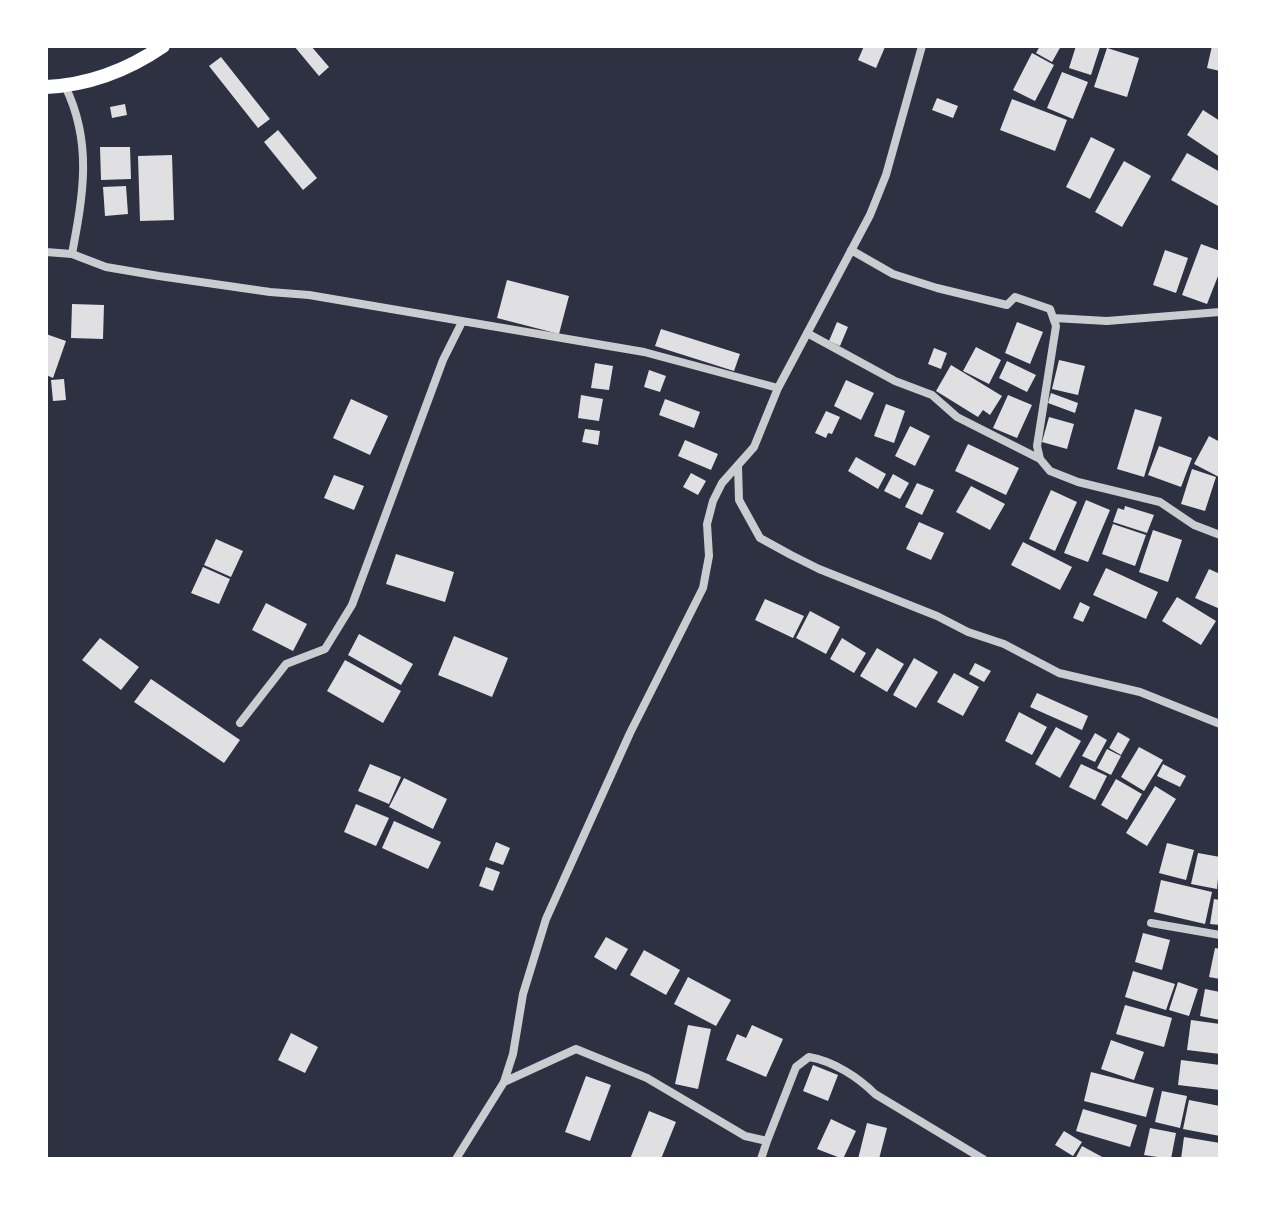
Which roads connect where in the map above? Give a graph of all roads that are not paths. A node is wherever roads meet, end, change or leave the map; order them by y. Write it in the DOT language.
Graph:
graph roads {
  1 [pos="163,46"];
  2 [pos="922,46"];
  3 [pos="65,86"];
  4 [pos="46,87"];
  5 [pos="851,250"];
  6 [pos="46,252"];
  7 [pos="72,254"];
  8 [pos="1220,312"];
  9 [pos="1054,318"];
  10 [pos="462,322"];
  11 [pos="807,333"];
  12 [pos="778,388"];
  13 [pos="1040,459"];
  14 [pos="738,466"];
  15 [pos="1220,535"];
  16 [pos="240,723"];
  17 [pos="1220,724"];
  18 [pos="1151,923"];
  19 [pos="1220,935"];
  20 [pos="504,1082"];
  21 [pos="767,1141"];
  22 [pos="456,1159"];
  23 [pos="761,1159"];
  24 [pos="983,1159"];
  1 -- 3 [label="main road"];
  2 -- 5 [label="street"];
  3 -- 4 [label="main road"];
  3 -- 7 [label="street"];
  5 -- 9 [label="street"];
  5 -- 11 [label="street"];
  6 -- 7 [label="street"];
  7 -- 10 [label="street"];
  8 -- 9 [label="street"];
  9 -- 13 [label="street"];
  10 -- 12 [label="street"];
  10 -- 16 [label="street"];
  11 -- 12 [label="street"];
  11 -- 13 [label="street"];
  12 -- 14 [label="street"];
  13 -- 15 [label="street"];
  14 -- 17 [label="street"];
  14 -- 20 [label="street"];
  18 -- 19 [label="street"];
  20 -- 21 [label="street"];
  20 -- 22 [label="street"];
  21 -- 23 [label="street"];
  21 -- 24 [label="street"];
}
